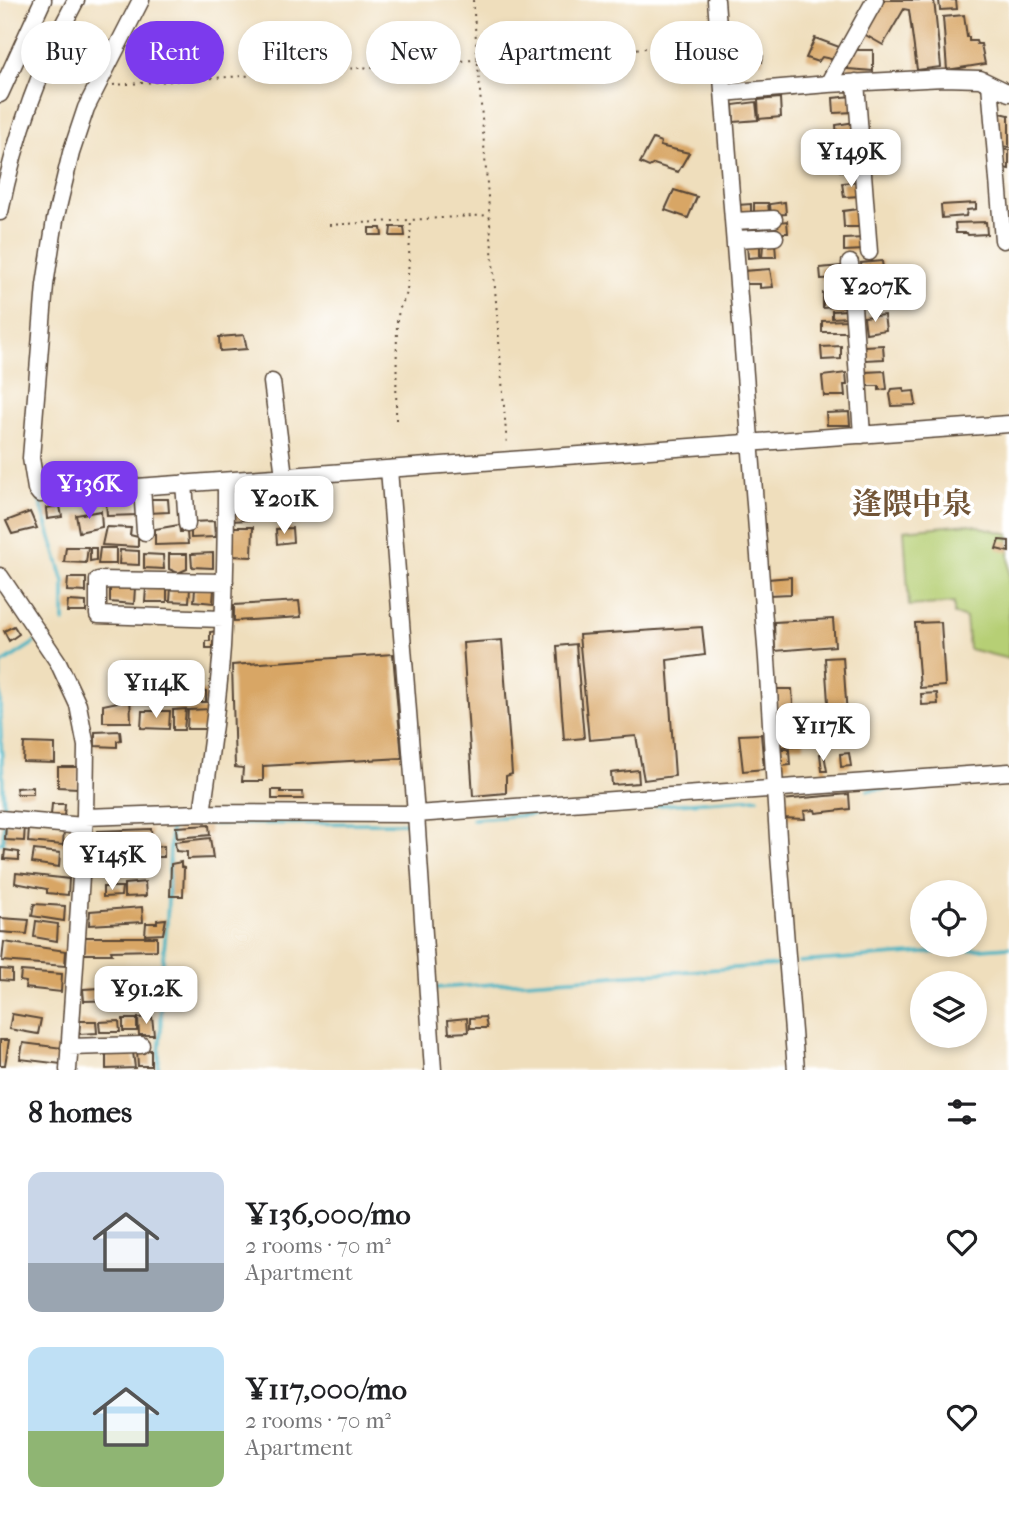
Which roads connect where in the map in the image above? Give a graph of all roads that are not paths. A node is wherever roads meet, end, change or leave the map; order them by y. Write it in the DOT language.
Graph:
graph roads {
  1 [pos="43,0"];
  2 [pos="76,0"];
  3 [pos="141,0"];
  4 [pos="716,0"];
  5 [pos="875,0"];
  6 [pos="856,82"];
  7 [pos="828,84"];
  8 [pos="990,84"];
  9 [pos="723,93"];
  10 [pos="1009,93"];
  11 [pos="0,94"];
  12 [pos="0,212"];
  13 [pos="774,219"];
  14 [pos="734,221"];
  15 [pos="775,237"];
  16 [pos="735,239"];
  17 [pos="1003,240"];
  18 [pos="869,252"];
  19 [pos="850,263"];
  20 [pos="272,382"];
  21 [pos="1009,424"];
  22 [pos="862,435"];
  23 [pos="751,442"];
  24 [pos="389,469"];
  25 [pos="284,476"];
  26 [pos="226,481"];
  27 [pos="184,483"];
  28 [pos="142,486"];
  29 [pos="187,524"];
  30 [pos="145,532"];
  31 [pos="0,576"];
  32 [pos="225,582"];
  33 [pos="223,619"];
  34 [pos="1009,772"];
  35 [pos="776,788"];
  36 [pos="202,813"];
  37 [pos="416,814"];
  38 [pos="0,819"];
  39 [pos="84,821"];
  40 [pos="141,1045"];
  41 [pos="69,1047"];
  42 [pos="68,1070"];
  43 [pos="433,1070"];
  44 [pos="796,1070"];
  1 -- 11 [label="street"];
  2 -- 12 [label="street"];
  3 -- 28 [label="street"];
  4 -- 9 [label="street"];
  5 -- 7 [label="street"];
  6 -- 7 [label="street"];
  6 -- 8 [label="street"];
  6 -- 18 [label="street"];
  7 -- 9 [label="street"];
  8 -- 10 [label="street"];
  8 -- 17 [label="street"];
  9 -- 14 [label="street"];
  13 -- 14 [label="street"];
  14 -- 16 [label="street"];
  15 -- 16 [label="street"];
  16 -- 23 [label="street"];
  19 -- 22 [label="street"];
  20 -- 25 [label="street"];
  21 -- 22 [label="street"];
  22 -- 23 [label="street"];
  23 -- 24 [label="street"];
  23 -- 35 [label="street"];
  24 -- 25 [label="street"];
  24 -- 37 [label="street"];
  25 -- 26 [label="street"];
  26 -- 27 [label="street"];
  26 -- 32 [label="street"];
  27 -- 28 [label="street"];
  27 -- 29 [label="street"];
  28 -- 30 [label="street"];
  31 -- 39 [label="street"];
  32 -- 33 [label="street"];
  32 -- 33 [label="street"];
  33 -- 36 [label="street"];
  34 -- 35 [label="street"];
  35 -- 37 [label="street"];
  35 -- 44 [label="street"];
  36 -- 37 [label="street"];
  36 -- 39 [label="street"];
  37 -- 43 [label="street"];
  38 -- 39 [label="street"];
  39 -- 41 [label="street"];
  40 -- 41 [label="street"];
  41 -- 42 [label="street"];
}
